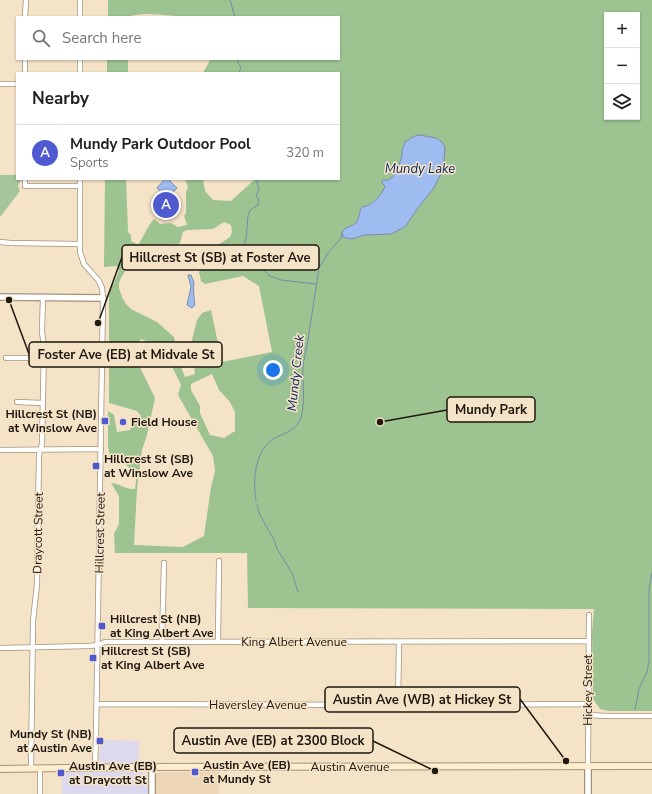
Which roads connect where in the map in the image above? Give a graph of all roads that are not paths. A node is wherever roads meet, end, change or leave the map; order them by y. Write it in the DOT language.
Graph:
graph roads {
  1 [pos="26,0"];
  2 [pos="80,0"];
  3 [pos="26,16"];
  4 [pos="80,16"];
  5 [pos="25,60"];
  6 [pos="80,60"];
  7 [pos="25,72"];
  8 [pos="80,72"];
  9 [pos="0,84"];
  10 [pos="16,84"];
  11 [pos="25,180"];
  12 [pos="80,180"];
  13 [pos="80,186"];
  14 [pos="0,242"];
  15 [pos="79,244"];
  16 [pos="0,297"];
  17 [pos="43,297"];
  18 [pos="103,298"];
  19 [pos="6,358"];
  20 [pos="44,358"];
  21 [pos="17,402"];
  22 [pos="42,403"];
  23 [pos="41,449"];
  24 [pos="101,449"];
  25 [pos="0,450"];
  26 [pos="219,561"];
  27 [pos="164,564"];
  28 [pos="589,615"];
  29 [pos="588,641"];
  30 [pos="162,642"];
  31 [pos="218,642"];
  32 [pos="399,642"];
  33 [pos="98,645"];
  34 [pos="33,647"];
  35 [pos="0,648"];
  36 [pos="97,704"];
  37 [pos="588,704"];
  38 [pos="398,705"];
  39 [pos="588,715"];
  40 [pos="652,716"];
  41 [pos="588,766"];
  42 [pos="652,766"];
  43 [pos="40,768"];
  44 [pos="95,768"];
  45 [pos="152,768"];
  46 [pos="0,769"];
  47 [pos="31,769"];
  48 [pos="40,794"];
  49 [pos="152,794"];
  50 [pos="588,794"];
  1 -- 3 [label="street"];
  2 -- 4 [label="street"];
  5 -- 7 [label="street"];
  6 -- 8 [label="street"];
  9 -- 10 [label="street"];
  11 -- 13 [label="street"];
  12 -- 13 [label="street, Hillcrest Street"];
  13 -- 15 [label="street, Hillcrest Street"];
  14 -- 15 [label="street"];
  15 -- 18 [label="street, Hillcrest Street"];
  16 -- 17 [label="street"];
  17 -- 18 [label="street"];
  17 -- 20 [label="street, Draycott Street"];
  18 -- 24 [label="street, Hillcrest Street"];
  19 -- 20 [label="street"];
  20 -- 22 [label="street, Draycott Street"];
  21 -- 22 [label="street"];
  22 -- 23 [label="street, Draycott Street"];
  23 -- 24 [label="street"];
  23 -- 25 [label="street"];
  23 -- 34 [label="street, Draycott Street"];
  24 -- 33 [label="street, Hillcrest Street"];
  26 -- 31 [label="street"];
  27 -- 30 [label="street"];
  28 -- 29 [label="street, Hickey Street"];
  29 -- 32 [label="street, King Albert Avenue"];
  29 -- 37 [label="street, Hickey Street"];
  30 -- 31 [label="street, King Albert Avenue"];
  30 -- 33 [label="street, King Albert Avenue"];
  31 -- 32 [label="street, King Albert Avenue"];
  32 -- 38 [label="street"];
  33 -- 34 [label="street, King Albert Avenue"];
  33 -- 36 [label="street, Hillcrest Street"];
  34 -- 35 [label="street, King Albert Avenue"];
  34 -- 47 [label="street, Draycott Street"];
  36 -- 38 [label="street, Haversley Avenue"];
  36 -- 44 [label="street, Hillcrest Street"];
  37 -- 38 [label="street, Haversley Avenue"];
  37 -- 39 [label="street, Hickey Street"];
  39 -- 40 [label="street"];
  39 -- 41 [label="street, Hickey Street"];
  41 -- 42 [label="main road, Austin Avenue"];
  41 -- 45 [label="main road, Austin Avenue"];
  41 -- 50 [label="street"];
  43 -- 44 [label="main road, Austin Avenue"];
  43 -- 47 [label="main road, Austin Avenue"];
  43 -- 48 [label="street"];
  44 -- 45 [label="main road, Austin Avenue"];
  45 -- 49 [label="street"];
  46 -- 47 [label="main road, Austin Avenue"];
}
